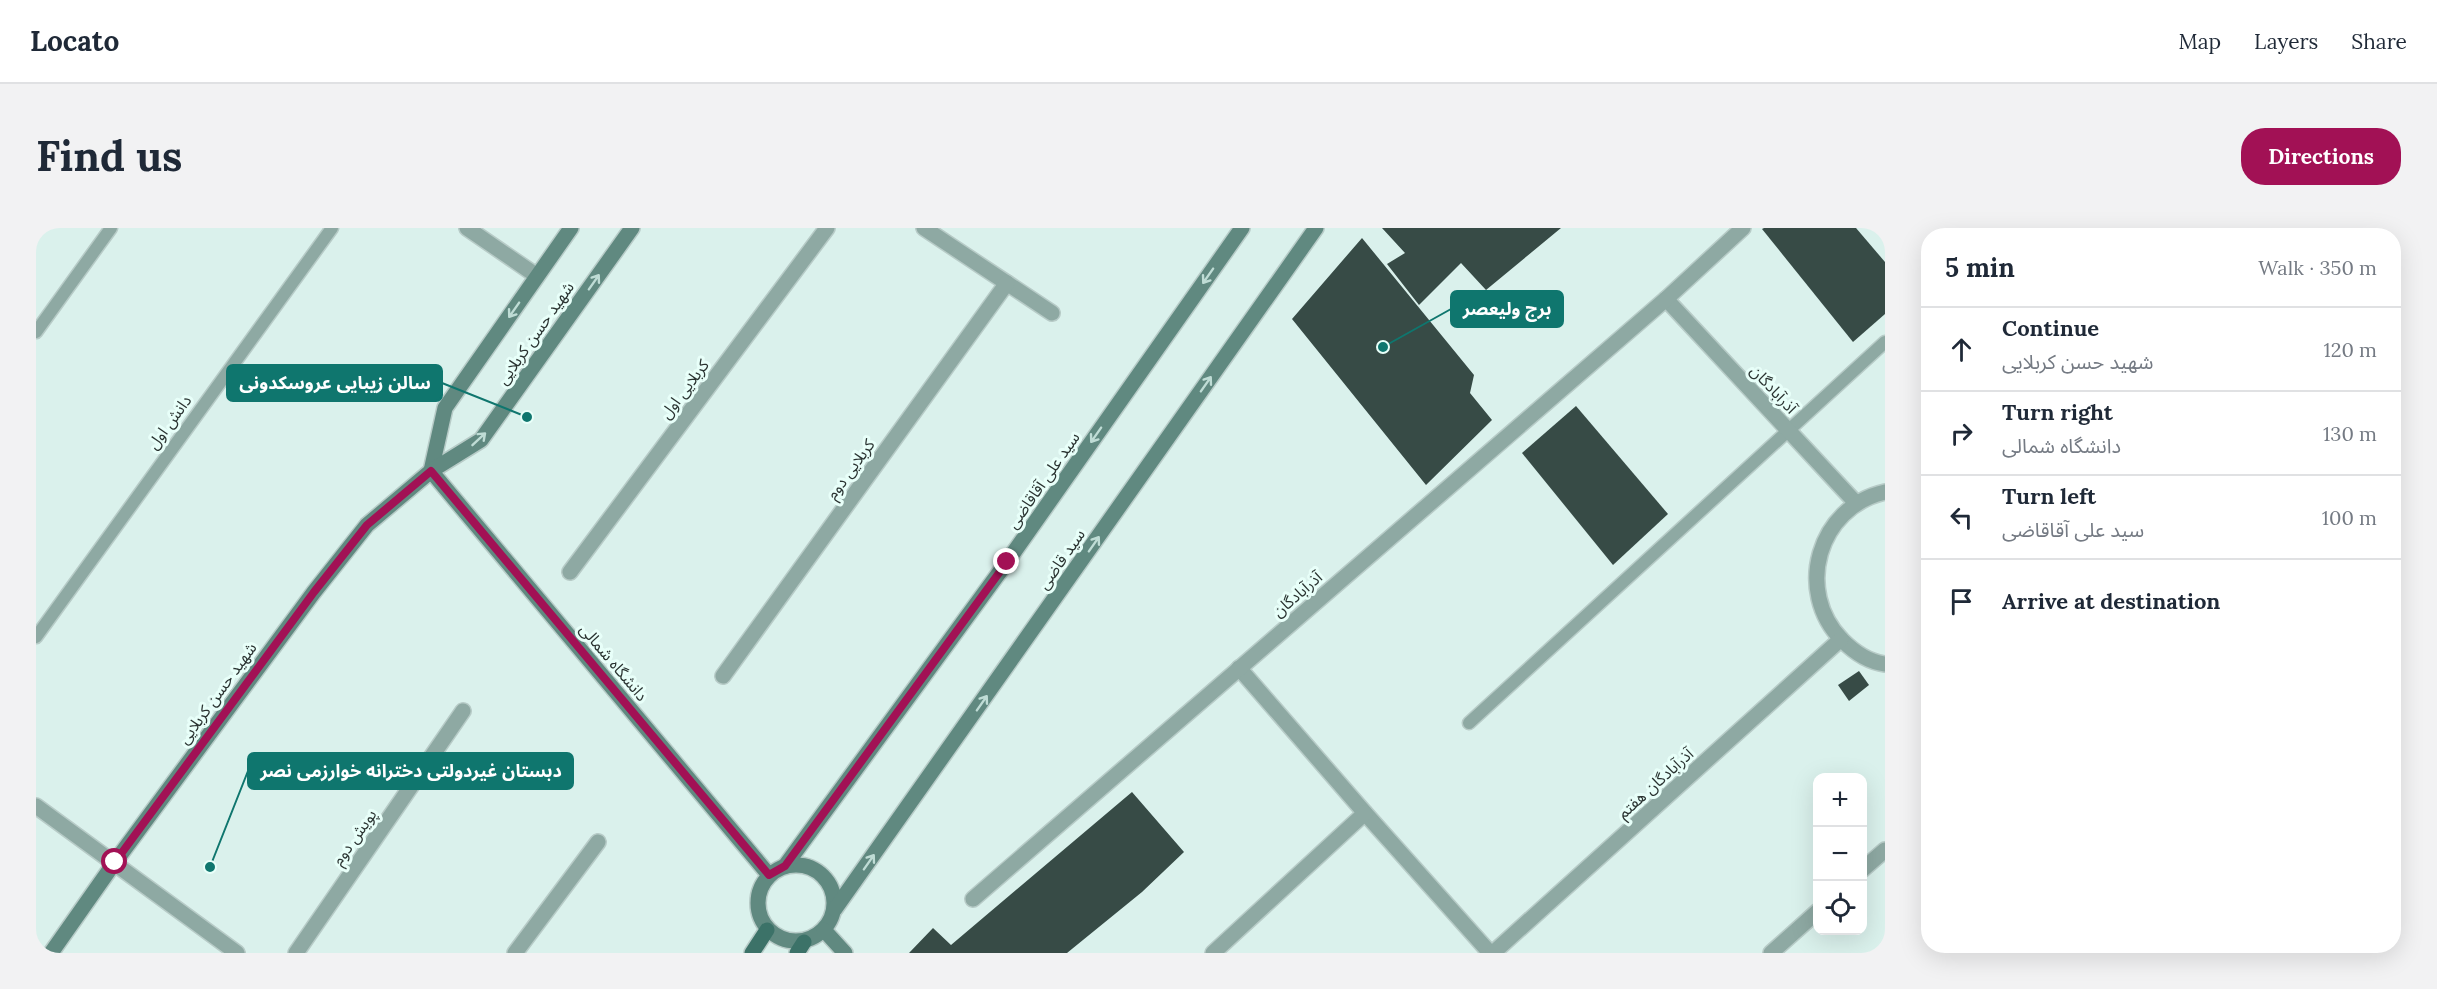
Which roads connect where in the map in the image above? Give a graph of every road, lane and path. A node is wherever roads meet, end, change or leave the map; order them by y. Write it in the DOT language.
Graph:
graph roads {
  1 [pos="111,228"];
  2 [pos="332,228"];
  3 [pos="467,228"];
  4 [pos="571,228"];
  5 [pos="632,228"];
  6 [pos="827,228"];
  7 [pos="924,228"];
  8 [pos="1242,228"];
  9 [pos="1316,228"];
  10 [pos="1743,228"];
  11 [pos="537,276"];
  12 [pos="1006,283"];
  13 [pos="1666,299"];
  14 [pos="1052,313"];
  15 [pos="36,332"];
  16 [pos="1885,342"];
  17 [pos="1787,430"];
  18 [pos="431,471"];
  19 [pos="1885,492"];
  20 [pos="1856,504"];
  21 [pos="570,572"];
  22 [pos="36,636"];
  23 [pos="1841,639"];
  24 [pos="1885,664"];
  25 [pos="1239,668"];
  26 [pos="723,676"];
  27 [pos="463,711"];
  28 [pos="1469,723"];
  29 [pos="36,806"];
  30 [pos="1365,813"];
  31 [pos="598,842"];
  32 [pos="1885,850"];
  33 [pos="115,862"];
  34 [pos="785,866"];
  35 [pos="1867,866"];
  36 [pos="769,875"];
  37 [pos="973,899"];
  38 [pos="835,909"];
  39 [pos="1813,915"];
  40 [pos="767,930"];
  41 [pos="824,930"];
  42 [pos="800,947"];
  43 [pos="51,953"];
  44 [pos="237,953"];
  45 [pos="296,953"];
  46 [pos="515,953"];
  47 [pos="752,953"];
  48 [pos="845,953"];
  49 [pos="1213,953"];
  50 [pos="1492,953"];
  51 [pos="1771,953"];
  1 -- 15 [label="lane"];
  2 -- 22 [label="lane, دانش اول"];
  3 -- 11 [label="street"];
  4 -- 11 [label="street, شهید حسن کربلایی"];
  18 -- 5 [label="street, شهید حسن کربلایی, one-way"];
  6 -- 21 [label="street, کربلایی اول"];
  7 -- 12 [label="street"];
  8 -- 34 [label="street, سید علی آقاقاضی, one-way"];
  38 -- 9 [label="street, سید قاضی, one-way"];
  10 -- 13 [label="street, آذرآبادگان"];
  11 -- 18 [label="street, شهید حسن کربلایی, one-way"];
  12 -- 14 [label="street"];
  12 -- 26 [label="street, کربلایی دوم"];
  13 -- 17 [label="street, آذرآبادگان"];
  13 -- 25 [label="street, آذرآبادگان"];
  16 -- 17 [label="lane"];
  17 -- 20 [label="street, آذرآبادگان"];
  17 -- 28 [label="lane"];
  18 -- 33 [label="street, شهید حسن کربلایی"];
  18 -- 36 [label="street, دانشگاه شمالی"];
  19 -- 20 [label="street"];
  20 -- 23 [label="street"];
  23 -- 24 [label="street"];
  23 -- 50 [label="street, آذرآبادگان هفتم"];
  25 -- 30 [label="street"];
  25 -- 37 [label="street, آذرآبادگان"];
  27 -- 45 [label="street, پویش دوم"];
  29 -- 33 [label="street"];
  30 -- 49 [label="street"];
  30 -- 50 [label="street"];
  31 -- 46 [label="street"];
  32 -- 35 [label="street"];
  33 -- 43 [label="street, شهید حسن کربلایی"];
  33 -- 44 [label="street"];
  34 -- 36 [label="street"];
  34 -- 38 [label="street"];
  36 -- 40 [label="street"];
  38 -- 41 [label="street"];
  39 -- 51 [label="street"];
  40 -- 42 [label="street"];
  40 -- 47 [label="main road"];
  41 -- 42 [label="street"];
  41 -- 48 [label="street"];
}
